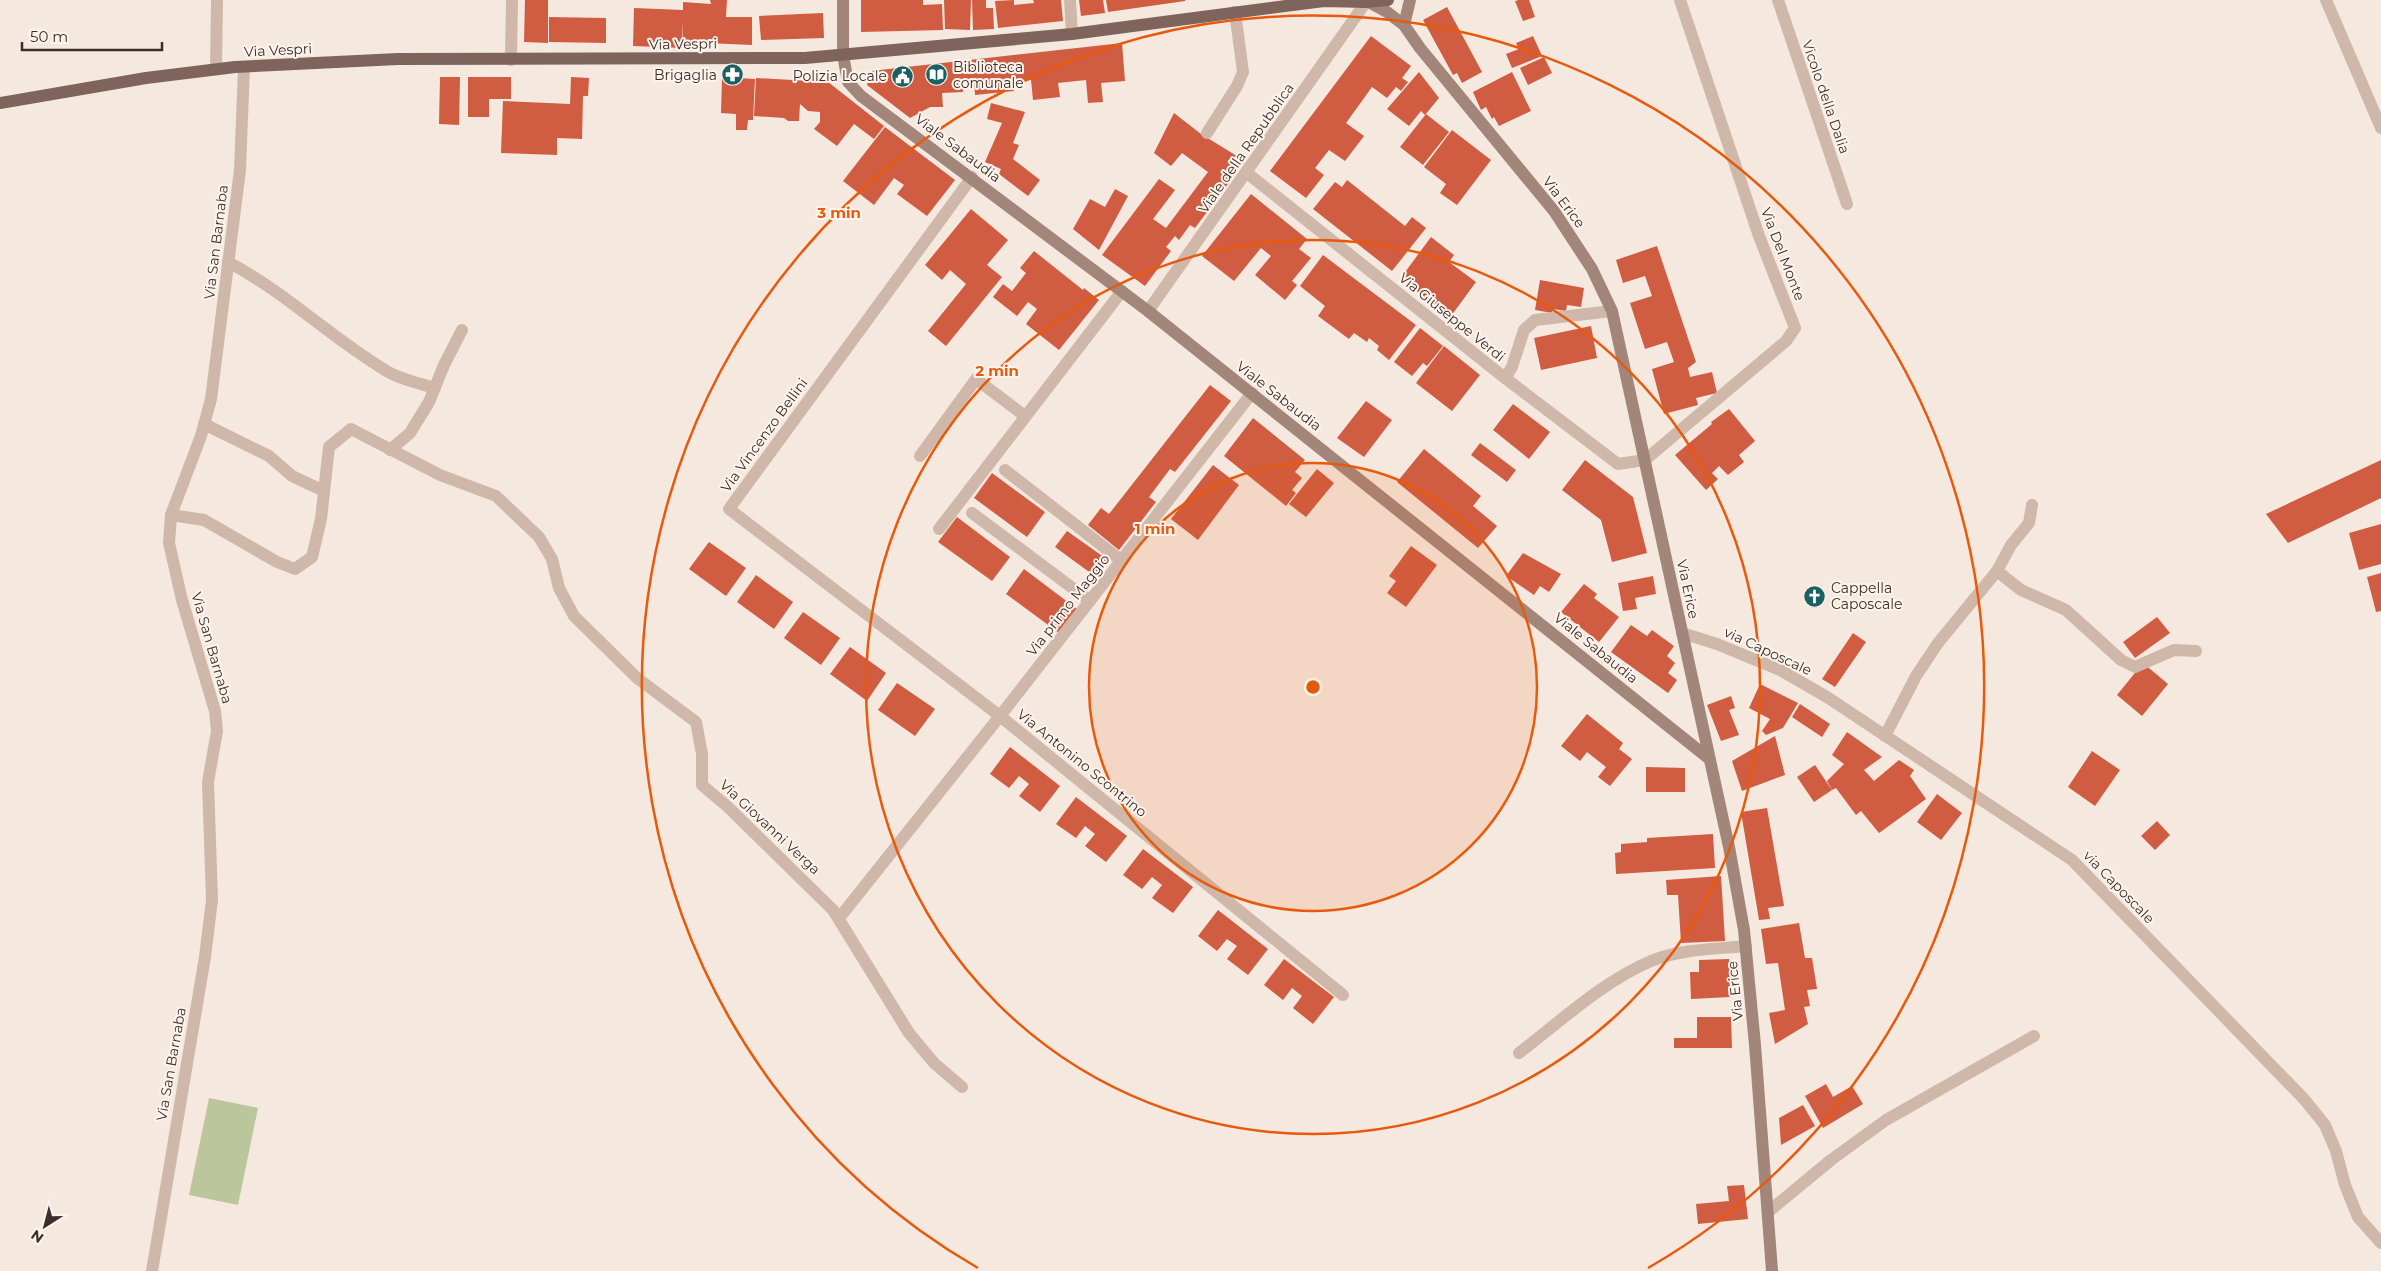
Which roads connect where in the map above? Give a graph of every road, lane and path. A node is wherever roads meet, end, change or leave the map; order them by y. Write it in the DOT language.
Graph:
graph roads {
  1 [pos="217,0"];
  2 [pos="512,0"];
  3 [pos="843,0"];
  4 [pos="1070,0"];
  5 [pos="1388,0"];
  6 [pos="1410,0"];
  7 [pos="1680,0"];
  8 [pos="1778,0"];
  9 [pos="2326,0"];
  10 [pos="1366,1"];
  11 [pos="1235,12"];
  12 [pos="1404,25"];
  13 [pos="1072,34"];
  14 [pos="843,55"];
  15 [pos="511,60"];
  16 [pos="244,67"];
  17 [pos="216,70"];
  18 [pos="0,103"];
  19 [pos="2381,128"];
  20 [pos="1207,133"];
  21 [pos="1247,173"];
  22 [pos="972,176"];
  23 [pos="1847,204"];
  24 [pos="228,262"];
  25 [pos="1122,291"];
  26 [pos="1148,311"];
  27 [pos="1612,312"];
  28 [pos="462,330"];
  29 [pos="1505,378"];
  30 [pos="435,388"];
  31 [pos="1252,394"];
  32 [pos="1026,416"];
  33 [pos="204,424"];
  34 [pos="390,450"];
  35 [pos="920,456"];
  36 [pos="1645,460"];
  37 [pos="1005,470"];
  38 [pos="324,491"];
  39 [pos="2032,505"];
  40 [pos="972,513"];
  41 [pos="171,515"];
  42 [pos="939,529"];
  43 [pos="1122,561"];
  44 [pos="1997,571"];
  45 [pos="1090,602"];
  46 [pos="1682,633"];
  47 [pos="2196,651"];
  48 [pos="1000,716"];
  49 [pos="1885,736"];
  50 [pos="1707,757"];
  51 [pos="840,917"];
  52 [pos="1746,946"];
  53 [pos="1344,995"];
  54 [pos="2034,1036"];
  55 [pos="1519,1053"];
  56 [pos="962,1087"];
  57 [pos="1768,1212"];
  58 [pos="2381,1243"];
  59 [pos="152,1271"];
  60 [pos="1772,1271"];
  1 -- 17 [label="street"];
  2 -- 15 [label="street"];
  3 -- 14 [label="street, Viale Sabaudia"];
  4 -- 13 [label="street"];
  5 -- 10 [label="main road, Via Vespri"];
  6 -- 12 [label="street"];
  7 -- 36 [label="street, Via Del Monte"];
  8 -- 23 [label="street, Vicolo della Dalia"];
  9 -- 19 [label="street"];
  10 -- 11 [label="main road, Via Vespri"];
  10 -- 12 [label="street, Via Erice"];
  10 -- 21 [label="street, Viale della Repubblica"];
  11 -- 13 [label="main road, Via Vespri"];
  11 -- 20 [label="street"];
  12 -- 27 [label="street, Via Erice"];
  13 -- 14 [label="main road, Via Vespri"];
  14 -- 15 [label="main road, Via Vespri"];
  14 -- 22 [label="street, Viale Sabaudia"];
  15 -- 16 [label="main road, Via Vespri"];
  16 -- 17 [label="main road, Via Vespri"];
  16 -- 24 [label="street, Via San Barnaba"];
  17 -- 18 [label="main road, Via Vespri"];
  21 -- 26 [label="street, Viale della Repubblica"];
  21 -- 29 [label="street, Via Giuseppe Verdi"];
  22 -- 25 [label="street, Viale Sabaudia"];
  22 -- 48 [label="street, Via Vincenzo Bellini"];
  24 -- 30 [label="street"];
  24 -- 33 [label="street, Via San Barnaba"];
  25 -- 26 [label="street, Viale Sabaudia"];
  25 -- 32 [label="street"];
  26 -- 31 [label="street, Viale Sabaudia"];
  27 -- 29 [label="street"];
  27 -- 36 [label="street, Via Erice"];
  28 -- 30 [label="street"];
  29 -- 36 [label="street, Via Giuseppe Verdi"];
  30 -- 34 [label="street"];
  31 -- 43 [label="street, Via primo Maggio"];
  31 -- 50 [label="street, Viale Sabaudia"];
  32 -- 35 [label="street"];
  32 -- 42 [label="street"];
  33 -- 38 [label="street"];
  33 -- 41 [label="street, Via San Barnaba"];
  34 -- 38 [label="street, Via Giovanni Verga"];
  34 -- 51 [label="street, Via Giovanni Verga"];
  36 -- 46 [label="street, Via Erice"];
  37 -- 43 [label="street"];
  38 -- 41 [label="street, Via Giovanni Verga"];
  39 -- 44 [label="street"];
  40 -- 45 [label="street"];
  41 -- 59 [label="street, Via San Barnaba"];
  43 -- 45 [label="street, Via primo Maggio"];
  44 -- 47 [label="street"];
  44 -- 49 [label="street"];
  45 -- 48 [label="street, Via primo Maggio"];
  46 -- 49 [label="street, via Caposcale"];
  46 -- 50 [label="street, Via Erice"];
  48 -- 51 [label="street, Via Antonino Scontrino"];
  48 -- 53 [label="street, Via Antonino Scontrino"];
  49 -- 58 [label="street, via Caposcale"];
  50 -- 52 [label="street, Via Erice"];
  51 -- 56 [label="street, Via Giovanni Verga"];
  52 -- 55 [label="street"];
  52 -- 57 [label="street, Via Erice"];
  54 -- 57 [label="street"];
  57 -- 60 [label="street, Via Erice"];
}
